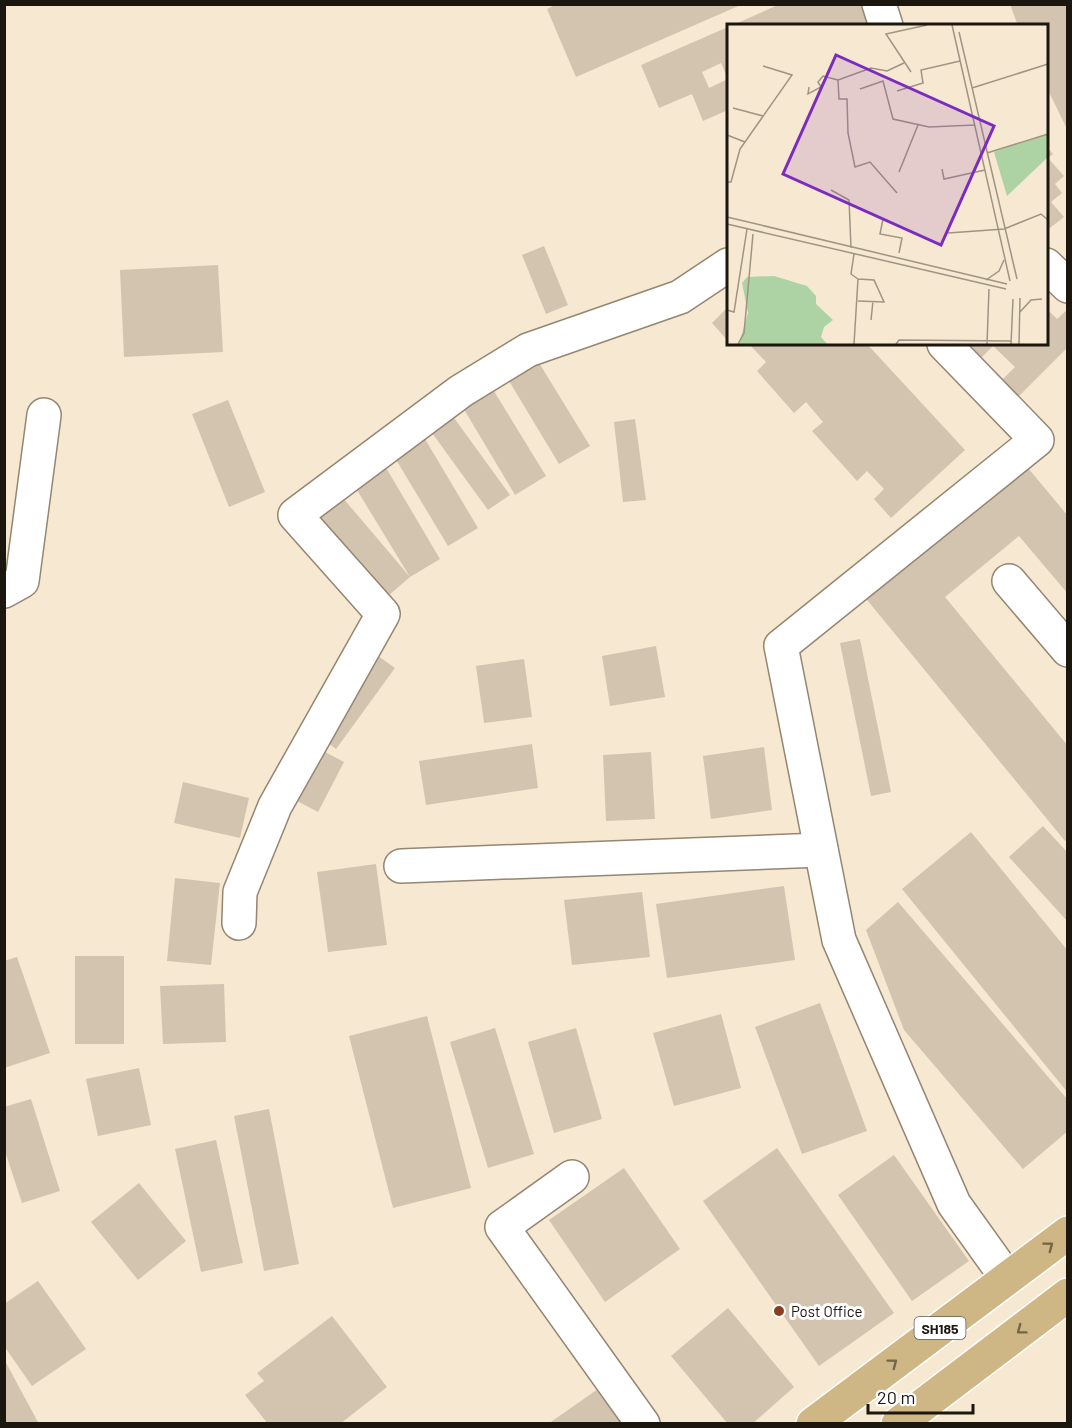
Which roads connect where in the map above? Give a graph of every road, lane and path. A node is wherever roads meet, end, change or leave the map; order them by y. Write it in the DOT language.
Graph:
graph roads {
  1 [pos="879,4"];
  2 [pos="885,24"];
  3 [pos="727,266"];
  4 [pos="1048,266"];
  5 [pos="1068,286"];
  6 [pos="945,345"];
  7 [pos="44,416"];
  8 [pos="1009,581"];
  9 [pos="4,591"];
  10 [pos="1068,650"];
  11 [pos="821,850"];
  12 [pos="401,866"];
  13 [pos="239,923"];
  14 [pos="572,1177"];
  15 [pos="1068,1233"];
  16 [pos="1007,1278"];
  17 [pos="1068,1295"];
  18 [pos="644,1424"];
  19 [pos="813,1424"];
  20 [pos="898,1424"];
  1 -- 2 [label="street"];
  3 -- 13 [label="street"];
  4 -- 5 [label="street"];
  6 -- 11 [label="street"];
  7 -- 9 [label="street"];
  8 -- 10 [label="street"];
  11 -- 12 [label="street"];
  11 -- 16 [label="street"];
  14 -- 18 [label="street"];
  16 -- 15 [label="main road, SH185, one-way"];
  19 -- 16 [label="main road, SH185, one-way"];
  17 -- 20 [label="main road, one-way"];
}
